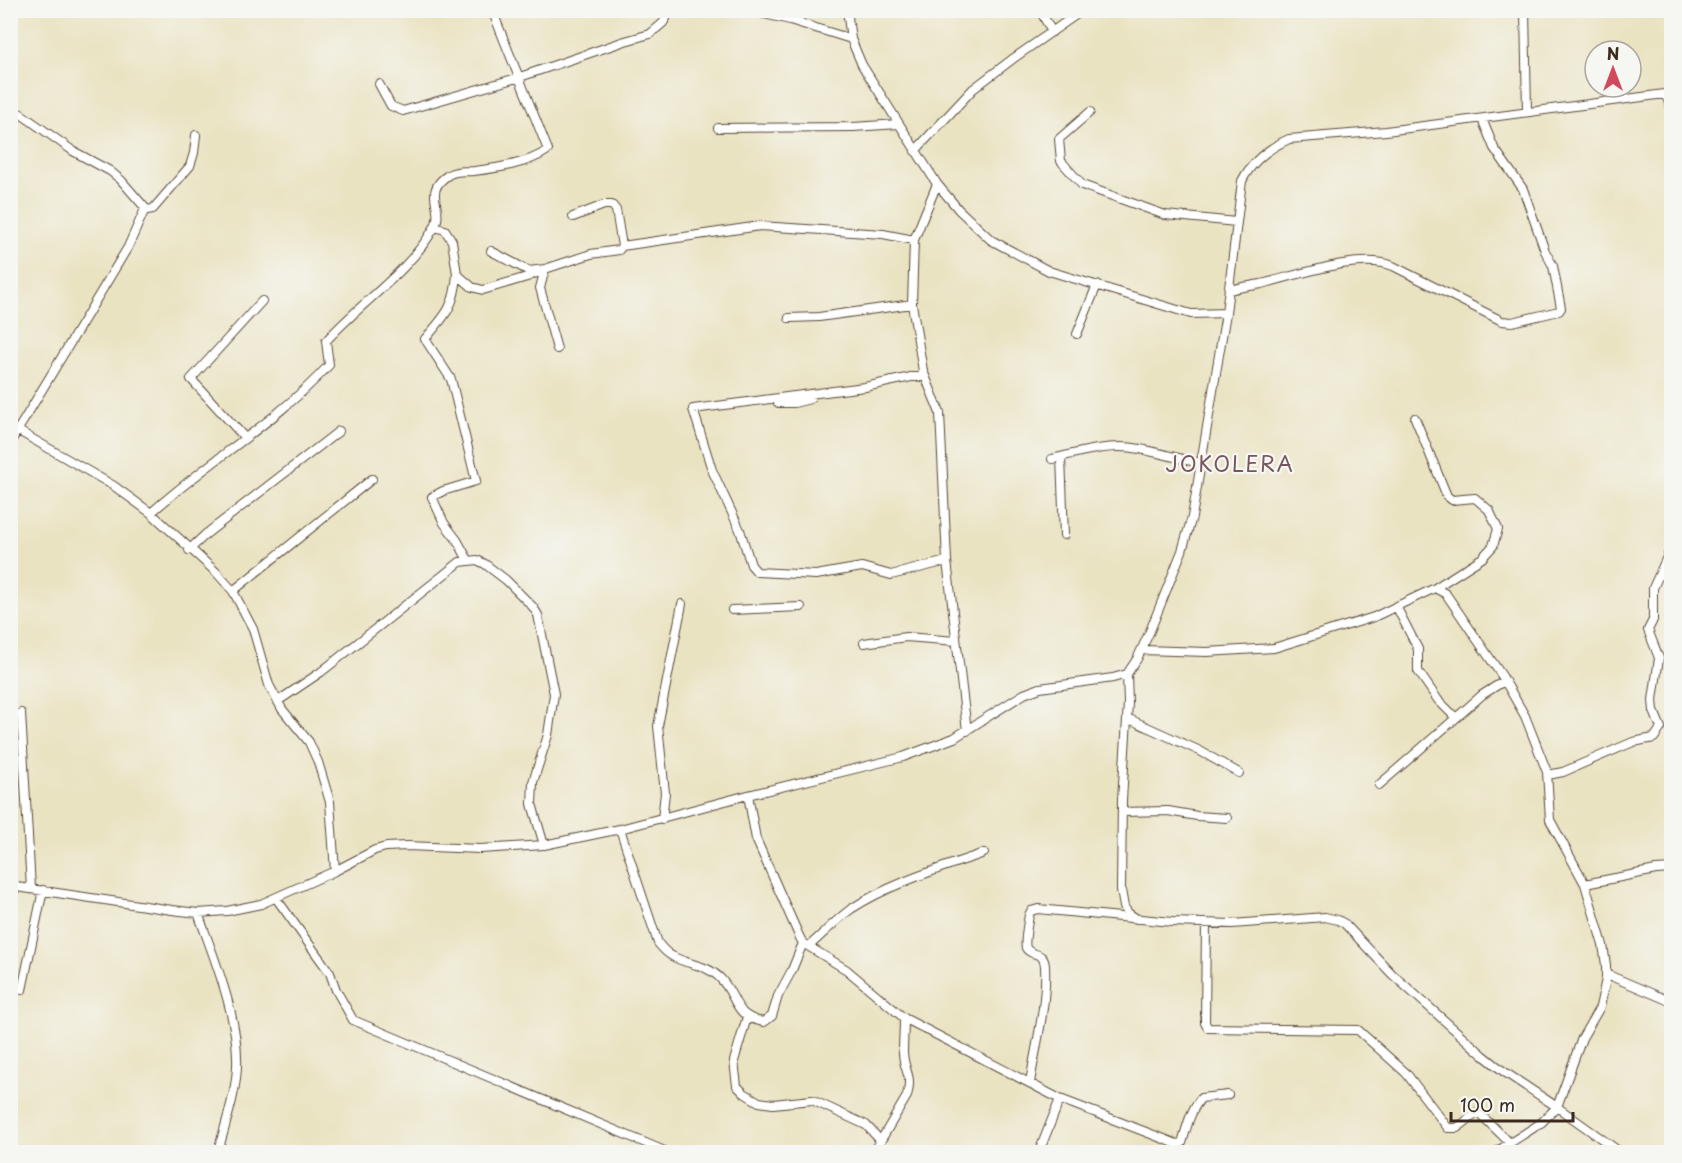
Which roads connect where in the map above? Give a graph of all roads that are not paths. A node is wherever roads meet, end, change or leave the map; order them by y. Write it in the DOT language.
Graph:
graph roads {
  1 [pos="492,10"];
  2 [pos="671,10"];
  3 [pos="747,10"];
  4 [pos="847,10"];
  5 [pos="1040,10"];
  6 [pos="1083,10"];
  7 [pos="1525,10"];
  8 [pos="1052,32"];
  9 [pos="851,39"];
  10 [pos="520,77"];
  11 [pos="379,84"];
  12 [pos="1668,93"];
  13 [pos="10,109"];
  14 [pos="1671,109"];
  15 [pos="1090,112"];
  16 [pos="1527,112"];
  17 [pos="1482,119"];
  18 [pos="899,124"];
  19 [pos="718,128"];
  20 [pos="196,135"];
  21 [pos="915,151"];
  22 [pos="936,184"];
  23 [pos="145,209"];
  24 [pos="573,217"];
  25 [pos="1236,222"];
  26 [pos="435,227"];
  27 [pos="914,240"];
  28 [pos="622,246"];
  29 [pos="491,251"];
  30 [pos="545,269"];
  31 [pos="457,274"];
  32 [pos="1097,285"];
  33 [pos="1229,290"];
  34 [pos="262,301"];
  35 [pos="912,304"];
  36 [pos="1226,313"];
  37 [pos="789,318"];
  38 [pos="1077,334"];
  39 [pos="557,349"];
  40 [pos="925,377"];
  41 [pos="819,397"];
  42 [pos="737,400"];
  43 [pos="1415,418"];
  44 [pos="10,426"];
  45 [pos="339,431"];
  46 [pos="244,438"];
  47 [pos="10,443"];
  48 [pos="1200,463"];
  49 [pos="372,479"];
  50 [pos="151,513"];
  51 [pos="1064,535"];
  52 [pos="1671,546"];
  53 [pos="189,550"];
  54 [pos="468,560"];
  55 [pos="947,561"];
  56 [pos="1435,588"];
  57 [pos="233,591"];
  58 [pos="682,604"];
  59 [pos="1396,606"];
  60 [pos="801,607"];
  61 [pos="732,610"];
  62 [pos="956,641"];
  63 [pos="864,643"];
  64 [pos="1142,650"];
  65 [pos="1127,674"];
  66 [pos="1504,681"];
  67 [pos="278,701"];
  68 [pos="21,713"];
  69 [pos="1127,718"];
  70 [pos="1456,718"];
  71 [pos="967,731"];
  72 [pos="1239,773"];
  73 [pos="1548,775"];
  74 [pos="1379,785"];
  75 [pos="748,795"];
  76 [pos="1122,812"];
  77 [pos="1227,818"];
  78 [pos="662,819"];
  79 [pos="620,829"];
  80 [pos="544,845"];
  81 [pos="984,853"];
  82 [pos="1671,869"];
  83 [pos="334,871"];
  84 [pos="1585,884"];
  85 [pos="10,886"];
  86 [pos="31,888"];
  87 [pos="43,891"];
  88 [pos="276,898"];
  89 [pos="198,913"];
  90 [pos="1137,920"];
  91 [pos="1206,923"];
  92 [pos="806,944"];
  93 [pos="1606,974"];
  94 [pos="22,990"];
  95 [pos="1671,1002"];
  96 [pos="747,1017"];
  97 [pos="904,1018"];
  98 [pos="1030,1083"];
  99 [pos="1228,1095"];
  100 [pos="1060,1099"];
  101 [pos="1557,1107"];
  102 [pos="880,1140"];
  103 [pos="1510,1143"];
  104 [pos="218,1152"];
  105 [pos="667,1152"];
  106 [pos="874,1152"];
  107 [pos="1039,1152"];
  108 [pos="1496,1152"];
  109 [pos="1620,1152"];
  1 -- 10 [label="street"];
  2 -- 10 [label="street"];
  3 -- 9 [label="street"];
  4 -- 9 [label="street"];
  5 -- 8 [label="street"];
  6 -- 8 [label="street"];
  7 -- 16 [label="street"];
  8 -- 21 [label="street"];
  9 -- 18 [label="street"];
  10 -- 11 [label="street"];
  10 -- 26 [label="street"];
  12 -- 14 [label="street"];
  12 -- 16 [label="street"];
  13 -- 23 [label="street"];
  15 -- 25 [label="street"];
  16 -- 17 [label="street"];
  17 -- 25 [label="street"];
  17 -- 33 [label="street"];
  18 -- 19 [label="street"];
  18 -- 21 [label="street"];
  20 -- 23 [label="street"];
  21 -- 22 [label="street"];
  22 -- 27 [label="street"];
  22 -- 32 [label="street"];
  23 -- 47 [label="street"];
  24 -- 28 [label="street"];
  25 -- 33 [label="street"];
  26 -- 31 [label="street"];
  26 -- 46 [label="street"];
  27 -- 28 [label="street"];
  27 -- 35 [label="street"];
  28 -- 30 [label="street"];
  29 -- 30 [label="street"];
  30 -- 31 [label="street"];
  30 -- 39 [label="street"];
  31 -- 54 [label="street"];
  32 -- 36 [label="street"];
  32 -- 38 [label="street"];
  33 -- 36 [label="street"];
  34 -- 46 [label="street"];
  35 -- 37 [label="street"];
  35 -- 40 [label="street"];
  36 -- 48 [label="street"];
  40 -- 55 [label="street"];
  40 -- 55 [label="street"];
  41 -- 42 [label="street"];
  43 -- 56 [label="street"];
  44 -- 50 [label="street"];
  45 -- 53 [label="street"];
  46 -- 50 [label="street"];
  48 -- 51 [label="street"];
  48 -- 64 [label="street"];
  49 -- 57 [label="street"];
  50 -- 53 [label="street"];
  52 -- 73 [label="street"];
  53 -- 57 [label="street"];
  54 -- 67 [label="street"];
  54 -- 80 [label="street"];
  55 -- 62 [label="street"];
  56 -- 59 [label="street"];
  56 -- 66 [label="street"];
  57 -- 67 [label="street"];
  58 -- 78 [label="street"];
  59 -- 64 [label="street"];
  59 -- 70 [label="street"];
  60 -- 61 [label="street"];
  62 -- 63 [label="street"];
  62 -- 71 [label="street"];
  64 -- 65 [label="street"];
  65 -- 69 [label="street"];
  65 -- 71 [label="street"];
  66 -- 70 [label="street"];
  66 -- 73 [label="street"];
  67 -- 83 [label="street"];
  68 -- 86 [label="street"];
  69 -- 72 [label="street"];
  69 -- 76 [label="street"];
  70 -- 74 [label="street"];
  71 -- 75 [label="street"];
  73 -- 84 [label="street"];
  75 -- 78 [label="street"];
  75 -- 92 [label="street"];
  76 -- 77 [label="street"];
  76 -- 90 [label="street"];
  78 -- 79 [label="street"];
  79 -- 80 [label="street"];
  79 -- 96 [label="street"];
  80 -- 83 [label="street"];
  81 -- 92 [label="street"];
  82 -- 84 [label="street"];
  83 -- 88 [label="street"];
  84 -- 93 [label="street"];
  85 -- 86 [label="street"];
  86 -- 87 [label="street"];
  87 -- 89 [label="street"];
  87 -- 94 [label="street"];
  88 -- 89 [label="street"];
  88 -- 105 [label="street"];
  89 -- 104 [label="street"];
  90 -- 91 [label="street"];
  90 -- 98 [label="street"];
  91 -- 101 [label="street"];
  91 -- 103 [label="street"];
  92 -- 96 [label="street"];
  92 -- 97 [label="street"];
  93 -- 95 [label="street"];
  93 -- 101 [label="street"];
  96 -- 102 [label="street"];
  97 -- 98 [label="street"];
  97 -- 102 [label="street"];
  98 -- 100 [label="street"];
  99 -- 100 [label="street"];
  100 -- 107 [label="street"];
  101 -- 103 [label="street"];
  101 -- 109 [label="street"];
  102 -- 106 [label="street"];
  103 -- 108 [label="street"];
}
